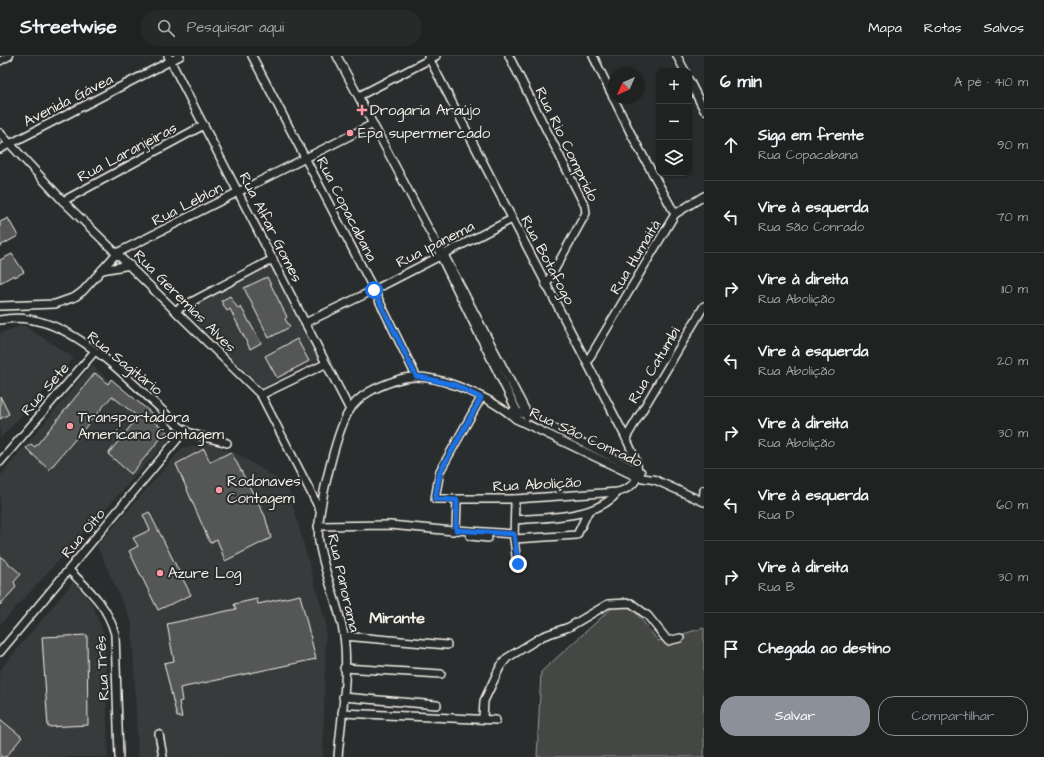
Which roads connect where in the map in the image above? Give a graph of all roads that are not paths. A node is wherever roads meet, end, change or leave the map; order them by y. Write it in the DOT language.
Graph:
graph roads {
  1 [pos="9,56"];
  2 [pos="180,56"];
  3 [pos="252,56"];
  4 [pos="338,56"];
  5 [pos="509,56"];
  6 [pos="593,56"];
  7 [pos="677,56"];
  8 [pos="432,57"];
  9 [pos="169,58"];
  10 [pos="0,61"];
  11 [pos="683,68"];
  12 [pos="692,86"];
  13 [pos="359,96"];
  14 [pos="704,110"];
  15 [pos="373,124"];
  16 [pos="204,125"];
  17 [pos="0,133"];
  18 [pos="10,144"];
  19 [pos="0,149"];
  20 [pos="306,158"];
  21 [pos="238,192"];
  22 [pos="704,196"];
  23 [pos="63,201"];
  24 [pos="675,214"];
  25 [pos="512,219"];
  26 [pos="117,253"];
  27 [pos="442,254"];
  28 [pos="273,259"];
  29 [pos="130,265"];
  30 [pos="102,270"];
  31 [pos="546,285"];
  32 [pos="374,290"];
  33 [pos="0,306"];
  34 [pos="704,306"];
  35 [pos="176,310"];
  36 [pos="0,320"];
  37 [pos="305,323"];
  38 [pos="95,351"];
  39 [pos="587,362"];
  40 [pos="325,364"];
  41 [pos="416,376"];
  42 [pos="506,381"];
  43 [pos="261,395"];
  44 [pos="481,398"];
  45 [pos="350,410"];
  46 [pos="517,415"];
  47 [pos="528,415"];
  48 [pos="525,423"];
  49 [pos="185,430"];
  50 [pos="626,438"];
  51 [pos="227,443"];
  52 [pos="0,462"];
  53 [pos="638,474"];
  54 [pos="704,490"];
  55 [pos="618,492"];
  56 [pos="515,499"];
  57 [pos="457,500"];
  58 [pos="704,501"];
  59 [pos="320,510"];
  60 [pos="588,512"];
  61 [pos="515,520"];
  62 [pos="318,526"];
  63 [pos="454,531"];
  64 [pos="514,536"];
  65 [pos="488,538"];
  66 [pos="518,564"];
  67 [pos="69,570"];
  68 [pos="344,636"];
  69 [pos="680,638"];
  70 [pos="447,645"];
  71 [pos="0,652"];
  72 [pos="344,668"];
  73 [pos="441,674"];
  74 [pos="343,697"];
  75 [pos="437,705"];
  76 [pos="342,713"];
  77 [pos="483,718"];
  78 [pos="496,720"];
  79 [pos="159,734"];
  80 [pos="120,757"];
  81 [pos="163,757"];
  82 [pos="338,757"];
  1 -- 10 [label="street"];
  2 -- 9 [label="street, Avenida Gávea"];
  3 -- 20 [label="street, Rua Copacabana"];
  4 -- 13 [label="street"];
  5 -- 31 [label="street, Rua Rio Comprido"];
  6 -- 24 [label="street, Rua Humaitá"];
  7 -- 11 [label="street"];
  8 -- 13 [label="street"];
  8 -- 25 [label="street, Rua Botafogo"];
  9 -- 16 [label="street, Rua Alfar Gomes"];
  9 -- 18 [label="street, Avenida Gávea"];
  12 -- 14 [label="street"];
  13 -- 15 [label="street"];
  15 -- 20 [label="street, Rua Leblon"];
  15 -- 27 [label="street"];
  16 -- 21 [label="street, Rua Alfar Gomes"];
  16 -- 23 [label="street, Rua Laranjeiras"];
  17 -- 18 [label="street, Rua Geremias Alves"];
  18 -- 19 [label="street, Avenida Gávea"];
  18 -- 23 [label="street, Rua Geremias Alves"];
  20 -- 21 [label="street, Rua Leblon"];
  20 -- 32 [label="street, Rua Copacabana"];
  21 -- 26 [label="street, Rua Leblon"];
  21 -- 28 [label="street, Rua Alfar Gomes"];
  22 -- 24 [label="street"];
  23 -- 26 [label="street, Rua Geremias Alves"];
  24 -- 39 [label="street, Rua Humaitá"];
  25 -- 27 [label="street, Rua Ipanema"];
  25 -- 31 [label="street, Rua Botafogo"];
  26 -- 29 [label="street, Rua Geremias Alves"];
  26 -- 30 [label="street, Rua Leblon"];
  27 -- 32 [label="street, Rua Ipanema"];
  27 -- 42 [label="street"];
  28 -- 35 [label="street"];
  28 -- 37 [label="street, Rua Alfar Gomes"];
  29 -- 30 [label="street"];
  29 -- 35 [label="street, Rua Geremias Alves"];
  30 -- 33 [label="street, Rua Leblon"];
  31 -- 39 [label="street, Rua Botafogo"];
  32 -- 37 [label="street, Rua Ipanema"];
  32 -- 41 [label="street, Rua Copacabana"];
  34 -- 50 [label="street, Rua Catumbi"];
  35 -- 43 [label="street, Rua Geremias Alves"];
  36 -- 38 [label="street, Rua Sagitário"];
  37 -- 40 [label="street, Rua Alfar Gomes"];
  38 -- 49 [label="street, Rua Sagitário"];
  38 -- 52 [label="street, Rua Sete"];
  39 -- 50 [label="street, Rua Botafogo"];
  40 -- 43 [label="street"];
  40 -- 45 [label="street, Rua Alfar Gomes"];
  41 -- 44 [label="street, Rua São Conrado"];
  41 -- 45 [label="street, Rua São Conrado"];
  42 -- 46 [label="street"];
  42 -- 47 [label="street"];
  43 -- 59 [label="street, Rua Geremias Alves"];
  44 -- 46 [label="street, Rua São Conrado"];
  44 -- 57 [label="street, Rua Abolição"];
  45 -- 59 [label="street, Rua São Conrado"];
  46 -- 47 [label="street, Rua São Conrado"];
  46 -- 48 [label="street, Rua São Conrado"];
  47 -- 48 [label="street"];
  47 -- 53 [label="street, Rua São Conrado"];
  48 -- 53 [label="street, Rua São Conrado"];
  49 -- 51 [label="street, Rua Sagitário"];
  49 -- 67 [label="street, Rua Oito"];
  50 -- 53 [label="street, Rua Botafogo"];
  53 -- 55 [label="street, Rua Abolição"];
  53 -- 58 [label="street, Rua São Conrado"];
  54 -- 58 [label="street"];
  55 -- 56 [label="street, Rua Abolição"];
  55 -- 60 [label="street, Rua Abolição"];
  56 -- 57 [label="street, Rua Abolição"];
  56 -- 61 [label="street"];
  57 -- 63 [label="street"];
  59 -- 62 [label="street, Rua Panorama"];
  60 -- 61 [label="street, Rua Abolição"];
  60 -- 64 [label="street, Rua Abolição"];
  61 -- 64 [label="street"];
  62 -- 63 [label="street"];
  62 -- 68 [label="street, Rua Panorama"];
  63 -- 64 [label="street"];
  63 -- 65 [label="street"];
  64 -- 66 [label="street"];
  67 -- 71 [label="street, Rua Oito"];
  67 -- 80 [label="street, Rua Três"];
  68 -- 70 [label="street"];
  68 -- 72 [label="street, Rua Panorama"];
  69 -- 77 [label="street"];
  72 -- 73 [label="street"];
  72 -- 74 [label="street, Rua Panorama"];
  74 -- 75 [label="street"];
  74 -- 76 [label="street, Rua Panorama"];
  76 -- 77 [label="street"];
  76 -- 82 [label="street, Rua Panorama"];
  77 -- 78 [label="street"];
  79 -- 81 [label="street"];
}
